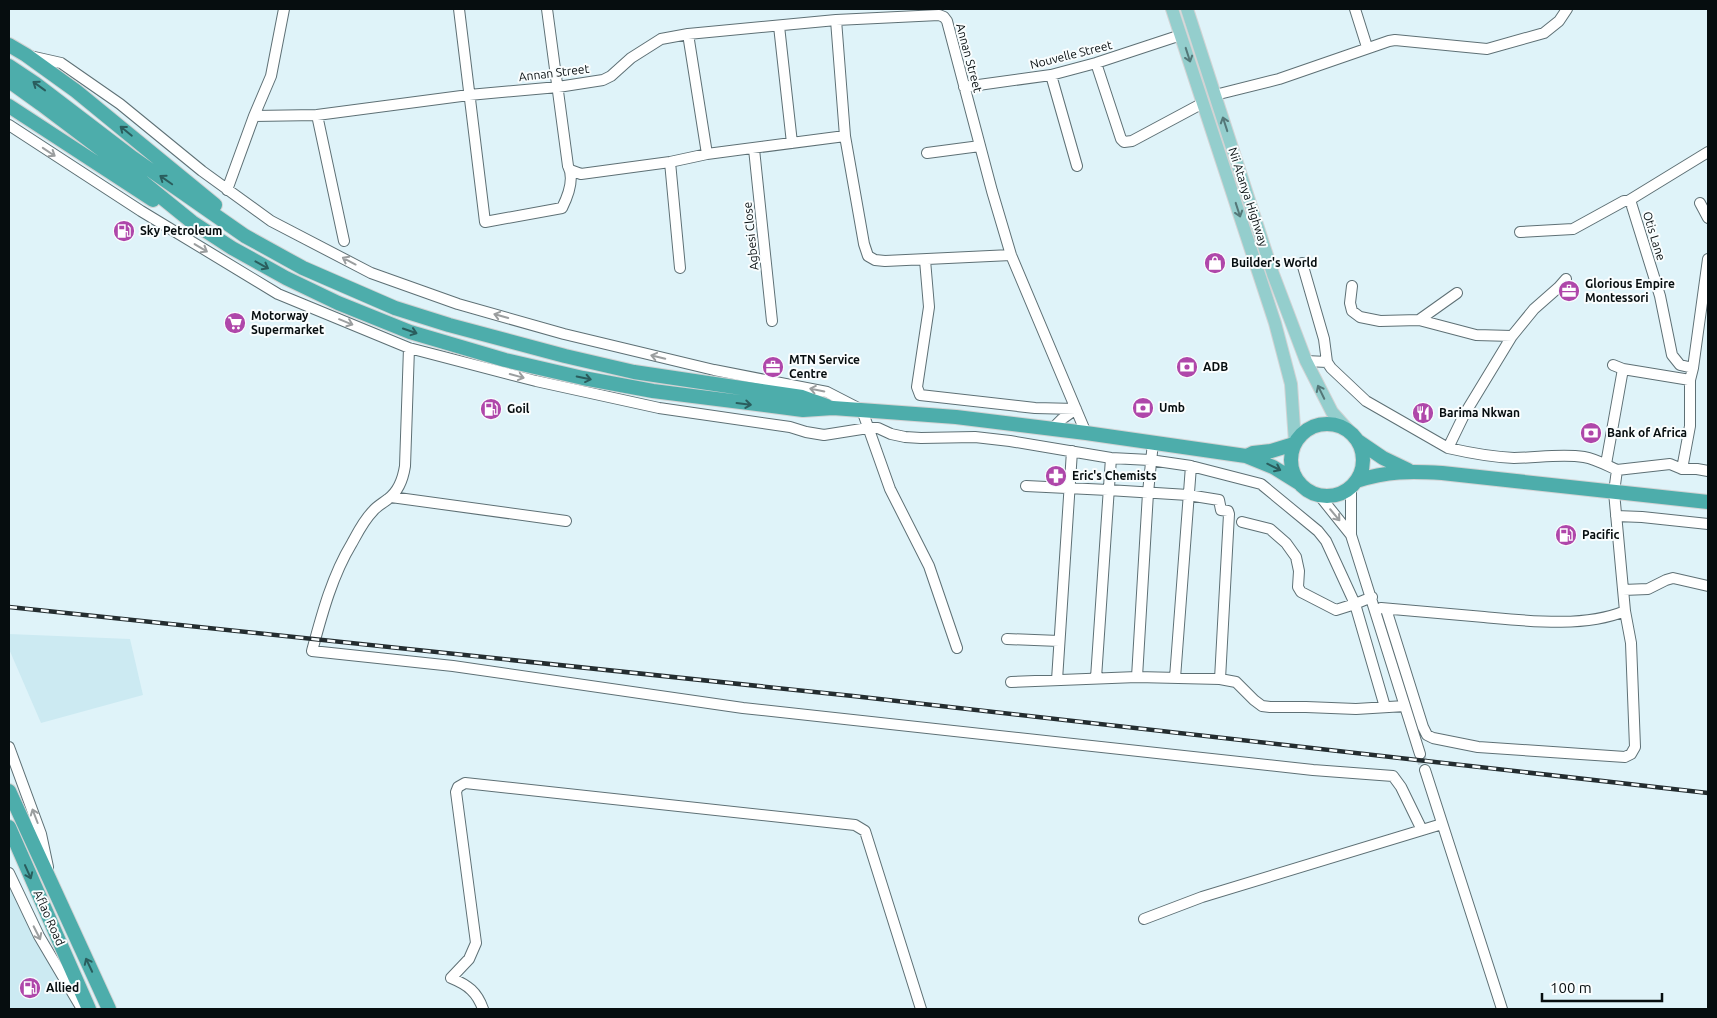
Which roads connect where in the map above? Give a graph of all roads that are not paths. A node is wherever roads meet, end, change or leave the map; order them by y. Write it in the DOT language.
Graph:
graph roads {
  1 [pos="284,9"];
  2 [pos="459,9"];
  3 [pos="547,9"];
  4 [pos="1172,9"];
  5 [pos="1187,9"];
  6 [pos="1354,9"];
  7 [pos="1567,9"];
  8 [pos="836,20"];
  9 [pos="779,26"];
  10 [pos="688,34"];
  11 [pos="1181,35"];
  12 [pos="9,45"];
  13 [pos="1367,48"];
  14 [pos="26,55"];
  15 [pos="1096,63"];
  16 [pos="9,66"];
  17 [pos="1051,76"];
  18 [pos="9,81"];
  19 [pos="558,87"];
  20 [pos="964,87"];
  21 [pos="469,95"];
  22 [pos="1215,95"];
  23 [pos="1203,103"];
  24 [pos="9,106"];
  25 [pos="317,115"];
  26 [pos="254,116"];
  27 [pos="9,125"];
  28 [pos="844,136"];
  29 [pos="792,143"];
  30 [pos="980,146"];
  31 [pos="754,149"];
  32 [pos="927,152"];
  33 [pos="1708,152"];
  34 [pos="707,154"];
  35 [pos="128,162"];
  36 [pos="670,162"];
  37 [pos="1077,166"];
  38 [pos="570,170"];
  39 [pos="227,190"];
  40 [pos="1628,201"];
  41 [pos="1700,202"];
  42 [pos="1708,218"];
  43 [pos="192,222"];
  44 [pos="1520,232"];
  45 [pos="344,241"];
  46 [pos="1011,255"];
  47 [pos="1708,259"];
  48 [pos="925,260"];
  49 [pos="1302,263"];
  50 [pos="303,268"];
  51 [pos="680,268"];
  52 [pos="1566,279"];
  53 [pos="1352,286"];
  54 [pos="1457,293"];
  55 [pos="1419,320"];
  56 [pos="772,321"];
  57 [pos="1512,336"];
  58 [pos="409,348"];
  59 [pos="1306,361"];
  60 [pos="1327,362"];
  61 [pos="1613,365"];
  62 [pos="1693,368"];
  63 [pos="1624,369"];
  64 [pos="1690,380"];
  65 [pos="833,408"];
  66 [pos="1076,409"];
  67 [pos="862,410"];
  68 [pos="868,428"];
  69 [pos="1052,429"];
  70 [pos="1086,433"];
  71 [pos="1354,436"];
  72 [pos="1152,442"];
  73 [pos="1295,443"];
  74 [pos="1448,448"];
  75 [pos="1072,451"];
  76 [pos="1246,456"];
  77 [pos="1110,458"];
  78 [pos="1150,460"];
  79 [pos="1606,464"];
  80 [pos="1191,466"];
  81 [pos="1682,469"];
  82 [pos="1617,470"];
  83 [pos="1411,471"];
  84 [pos="1708,471"];
  85 [pos="1299,483"];
  86 [pos="1354,484"];
  87 [pos="1026,486"];
  88 [pos="1069,487"];
  89 [pos="1108,490"];
  90 [pos="1614,492"];
  91 [pos="1148,493"];
  92 [pos="1188,495"];
  93 [pos="1319,495"];
  94 [pos="391,497"];
  95 [pos="1708,502"];
  96 [pos="1616,516"];
  97 [pos="566,521"];
  98 [pos="1242,522"];
  99 [pos="1708,524"];
  100 [pos="1351,535"];
  101 [pos="1708,586"];
  102 [pos="1623,590"];
  103 [pos="1372,597"];
  104 [pos="1355,604"];
  105 [pos="1375,608"];
  106 [pos="1386,609"];
  107 [pos="1625,611"];
  108 [pos="1007,639"];
  109 [pos="1060,641"];
  110 [pos="957,648"];
  111 [pos="1137,677"];
  112 [pos="1096,678"];
  113 [pos="1175,678"];
  114 [pos="1220,679"];
  115 [pos="1057,680"];
  116 [pos="1011,682"];
  117 [pos="1405,706"];
  118 [pos="1385,707"];
  119 [pos="9,746"];
  120 [pos="1420,754"];
  121 [pos="1425,770"];
  122 [pos="9,790"];
  123 [pos="1442,824"];
  124 [pos="9,827"];
  125 [pos="1422,830"];
  126 [pos="9,873"];
  127 [pos="50,880"];
  128 [pos="1144,919"];
  129 [pos="82,1009"];
  130 [pos="89,1009"];
  131 [pos="109,1009"];
  132 [pos="483,1009"];
  133 [pos="921,1009"];
  134 [pos="1502,1009"];
  1 -- 26 [label="street"];
  2 -- 21 [label="street"];
  3 -- 19 [label="street"];
  4 -- 11 [label="main road"];
  5 -- 22 [label="main road, Nii Atanya Highway"];
  6 -- 13 [label="street"];
  7 -- 13 [label="street"];
  8 -- 9 [label="street, Annan Street"];
  8 -- 20 [label="street, Annan Street"];
  8 -- 28 [label="street"];
  9 -- 10 [label="street, Annan Street"];
  9 -- 29 [label="street"];
  10 -- 19 [label="street, Annan Street"];
  10 -- 34 [label="street"];
  11 -- 15 [label="street, Nouvelle Street"];
  11 -- 23 [label="main road, one-way"];
  12 -- 14 [label="highway"];
  13 -- 22 [label="street"];
  14 -- 39 [label="street"];
  50 -- 14 [label="highway, one-way"];
  15 -- 17 [label="street, Nouvelle Street"];
  15 -- 23 [label="street"];
  35 -- 16 [label="highway, one-way"];
  17 -- 20 [label="street, Nouvelle Street"];
  17 -- 37 [label="street"];
  18 -- 35 [label="highway"];
  19 -- 21 [label="street, Annan Street"];
  19 -- 38 [label="street"];
  20 -- 30 [label="street, Annan Street"];
  21 -- 25 [label="street, Annan Street"];
  21 -- 38 [label="street"];
  59 -- 22 [label="main road, Nii Atanya Highway, one-way"];
  23 -- 73 [label="main road, one-way"];
  24 -- 43 [label="highway"];
  25 -- 26 [label="street, Annan Street"];
  25 -- 45 [label="street"];
  26 -- 39 [label="street"];
  27 -- 58 [label="street, one-way"];
  28 -- 29 [label="street"];
  28 -- 48 [label="street"];
  29 -- 31 [label="street"];
  30 -- 32 [label="street"];
  30 -- 46 [label="street, Annan Street"];
  31 -- 34 [label="street"];
  31 -- 56 [label="street, Agbesi Close"];
  33 -- 40 [label="street"];
  34 -- 36 [label="street"];
  35 -- 43 [label="highway"];
  50 -- 35 [label="highway, one-way"];
  36 -- 38 [label="street"];
  36 -- 51 [label="street"];
  67 -- 39 [label="street, one-way"];
  40 -- 44 [label="street, Otis Lane"];
  40 -- 62 [label="street, Otis Lane"];
  41 -- 42 [label="street"];
  43 -- 65 [label="highway, one-way"];
  46 -- 48 [label="street"];
  46 -- 66 [label="street, Annan Street"];
  47 -- 62 [label="street"];
  48 -- 66 [label="street"];
  49 -- 60 [label="street"];
  50 -- 65 [label="highway"];
  52 -- 57 [label="street"];
  53 -- 55 [label="street"];
  54 -- 55 [label="street"];
  55 -- 57 [label="street"];
  57 -- 74 [label="street"];
  58 -- 68 [label="street, one-way"];
  58 -- 94 [label="street"];
  59 -- 60 [label="street"];
  71 -- 59 [label="main road, Nii Atanya Highway, one-way"];
  60 -- 74 [label="street"];
  61 -- 63 [label="street"];
  62 -- 64 [label="street"];
  63 -- 64 [label="street"];
  63 -- 79 [label="street"];
  64 -- 81 [label="street"];
  65 -- 67 [label="highway"];
  66 -- 69 [label="street"];
  66 -- 70 [label="street, Annan Street"];
  67 -- 68 [label="street"];
  67 -- 69 [label="highway"];
  68 -- 75 [label="street"];
  68 -- 110 [label="street"];
  69 -- 70 [label="highway"];
  70 -- 72 [label="highway"];
  71 -- 73 [label="highway"];
  71 -- 83 [label="highway"];
  71 -- 86 [label="highway"];
  72 -- 76 [label="highway"];
  72 -- 78 [label="street"];
  73 -- 76 [label="highway"];
  73 -- 85 [label="highway"];
  74 -- 79 [label="street"];
  75 -- 77 [label="street"];
  75 -- 88 [label="street"];
  76 -- 85 [label="highway, one-way"];
  77 -- 78 [label="street"];
  77 -- 89 [label="street"];
  78 -- 80 [label="street"];
  78 -- 91 [label="street"];
  79 -- 82 [label="street"];
  80 -- 92 [label="street"];
  80 -- 104 [label="street"];
  81 -- 82 [label="street"];
  81 -- 84 [label="street"];
  82 -- 90 [label="street"];
  83 -- 86 [label="highway"];
  83 -- 90 [label="highway"];
  85 -- 93 [label="highway"];
  86 -- 93 [label="highway"];
  86 -- 100 [label="street"];
  87 -- 88 [label="street"];
  88 -- 89 [label="street"];
  88 -- 109 [label="street"];
  89 -- 91 [label="street"];
  89 -- 112 [label="street"];
  90 -- 95 [label="highway"];
  90 -- 96 [label="street"];
  91 -- 92 [label="street"];
  91 -- 111 [label="street"];
  92 -- 113 [label="street"];
  92 -- 114 [label="street"];
  93 -- 100 [label="street, one-way"];
  94 -- 97 [label="street"];
  94 -- 125 [label="street"];
  96 -- 99 [label="street"];
  96 -- 102 [label="street"];
  98 -- 104 [label="street"];
  100 -- 103 [label="street"];
  101 -- 102 [label="street"];
  102 -- 107 [label="street"];
  103 -- 104 [label="street"];
  103 -- 105 [label="street"];
  104 -- 118 [label="street"];
  105 -- 106 [label="street"];
  105 -- 117 [label="street"];
  106 -- 107 [label="street"];
  106 -- 107 [label="street"];
  108 -- 109 [label="street"];
  109 -- 115 [label="street"];
  111 -- 112 [label="street"];
  111 -- 113 [label="street"];
  112 -- 115 [label="street"];
  113 -- 114 [label="street"];
  114 -- 118 [label="street"];
  115 -- 116 [label="street"];
  117 -- 118 [label="street"];
  117 -- 120 [label="street"];
  127 -- 119 [label="street, Aflao Road, one-way"];
  121 -- 123 [label="street"];
  122 -- 127 [label="highway, Aflao Road"];
  123 -- 125 [label="street"];
  123 -- 134 [label="street"];
  124 -- 130 [label="highway, Aflao Road, one-way"];
  125 -- 128 [label="street"];
  126 -- 129 [label="street, Aflao Road, one-way"];
  131 -- 127 [label="highway, Aflao Road, one-way"];
  132 -- 133 [label="street"];
}
